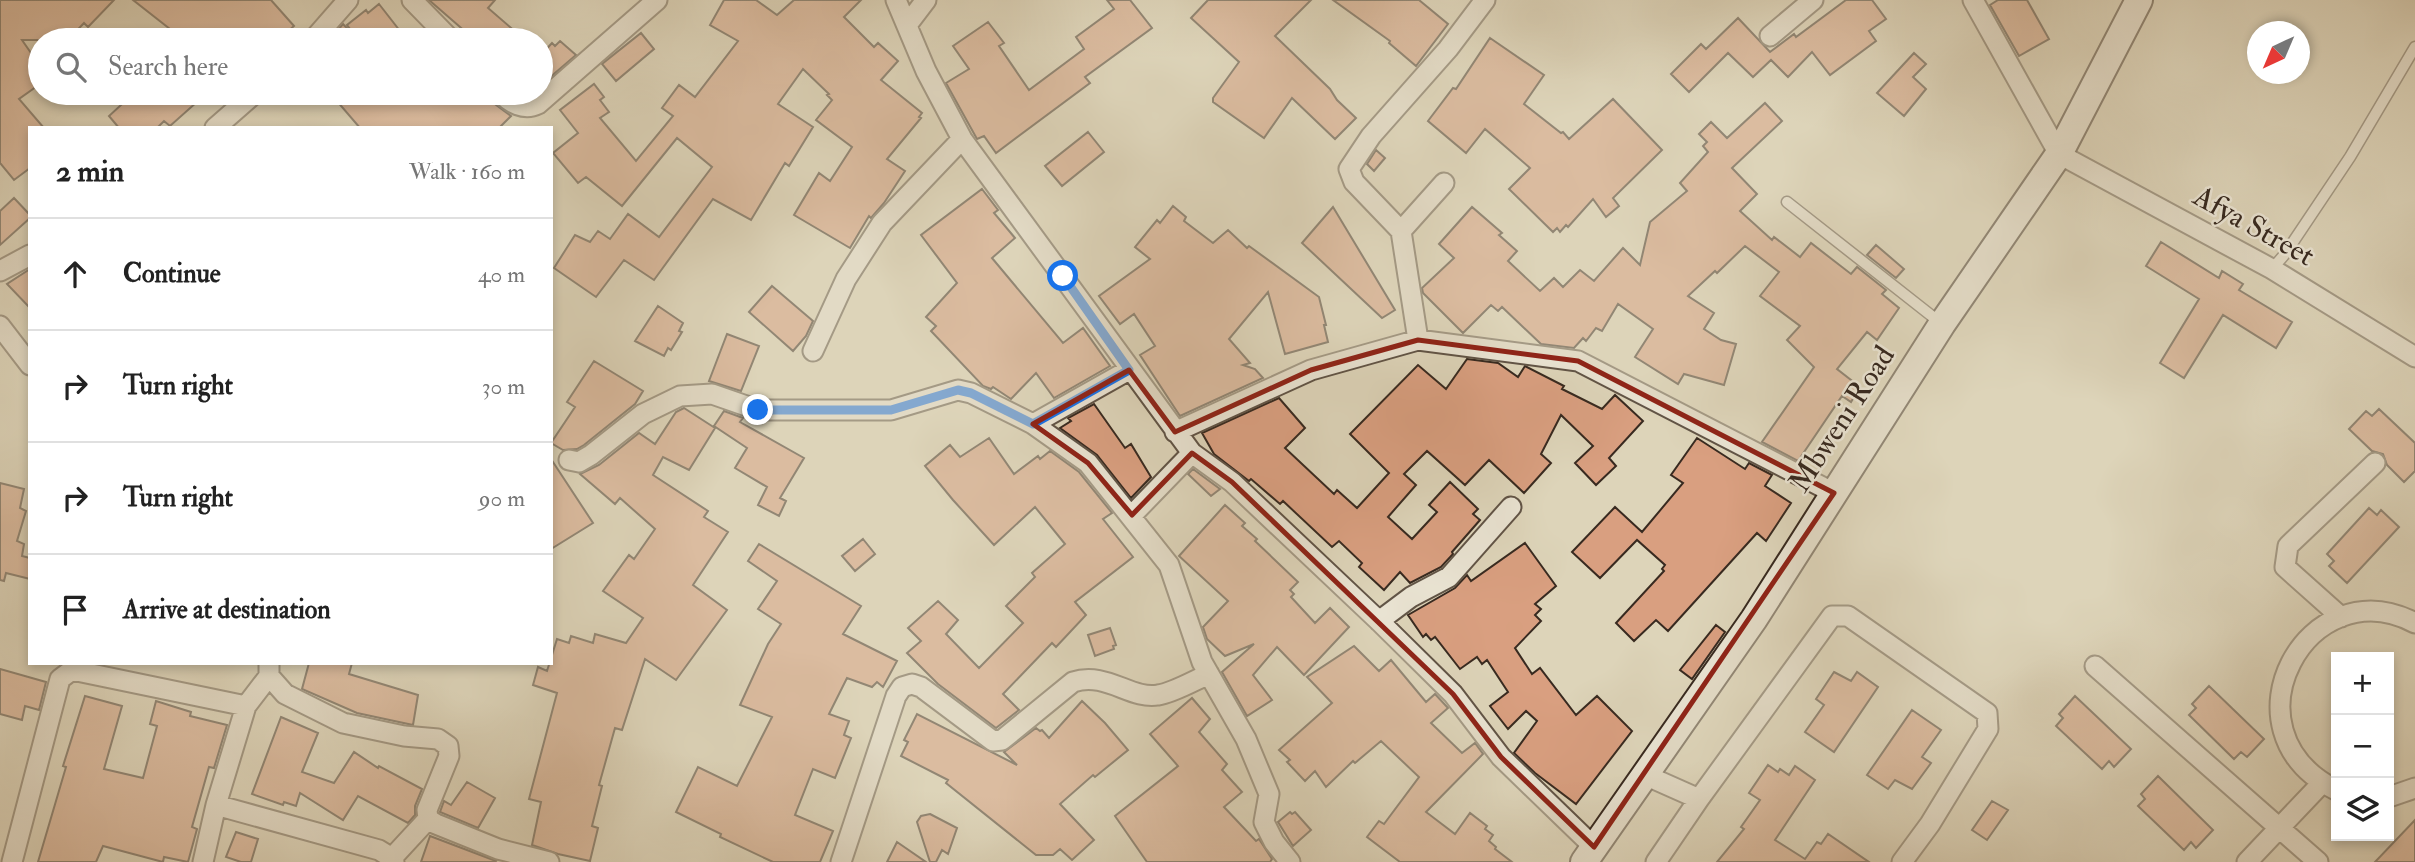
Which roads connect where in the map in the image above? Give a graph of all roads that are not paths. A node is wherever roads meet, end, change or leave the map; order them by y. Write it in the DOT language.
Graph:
graph roads {
  1 [pos="348,0"];
  2 [pos="412,0"];
  3 [pos="657,0"];
  4 [pos="896,0"];
  5 [pos="926,0"];
  6 [pos="1485,0"];
  7 [pos="1813,0"];
  8 [pos="1972,0"];
  9 [pos="2139,0"];
  10 [pos="907,24"];
  11 [pos="324,28"];
  12 [pos="439,28"];
  13 [pos="1770,36"];
  14 [pos="2415,47"];
  15 [pos="553,91"];
  16 [pos="241,105"];
  17 [pos="517,105"];
  18 [pos="536,105"];
  19 [pos="217,126"];
  20 [pos="962,139"];
  21 [pos="2059,154"];
  22 [pos="1444,183"];
  23 [pos="1787,202"];
  24 [pos="1401,231"];
  25 [pos="28,257"];
  26 [pos="2272,268"];
  27 [pos="0,271"];
  28 [pos="1942,324"];
  29 [pos="0,326"];
  30 [pos="1418,340"];
  31 [pos="813,351"];
  32 [pos="2415,357"];
  33 [pos="28,362"];
  34 [pos="1129,370"];
  35 [pos="1033,424"];
  36 [pos="1175,432"];
  37 [pos="1192,453"];
  38 [pos="569,460"];
  39 [pos="2375,463"];
  40 [pos="1834,493"];
  41 [pos="1511,507"];
  42 [pos="1132,515"];
  43 [pos="2341,617"];
  44 [pos="2413,618"];
  45 [pos="1379,621"];
  46 [pos="2095,666"];
  47 [pos="269,670"];
  48 [pos="1209,674"];
  49 [pos="246,706"];
  50 [pos="1646,775"];
  51 [pos="2329,787"];
  52 [pos="2415,788"];
  53 [pos="2394,795"];
  54 [pos="1699,799"];
  55 [pos="216,805"];
  56 [pos="428,819"];
  57 [pos="2279,828"];
  58 [pos="1589,855"];
  59 [pos="393,860"];
  60 [pos="12,862"];
  61 [pos="203,862"];
  62 [pos="549,862"];
  63 [pos="841,862"];
  64 [pos="1290,862"];
  65 [pos="1656,862"];
  66 [pos="1902,862"];
  67 [pos="2247,862"];
  68 [pos="2318,862"];
  1 -- 11 [label="street"];
  2 -- 12 [label="street"];
  3 -- 15 [label="street"];
  4 -- 10 [label="street"];
  5 -- 10 [label="street"];
  6 -- 24 [label="street"];
  7 -- 13 [label="street"];
  8 -- 21 [label="street"];
  9 -- 21 [label="street, Mbweni Road"];
  10 -- 20 [label="street"];
  14 -- 26 [label="lane"];
  16 -- 19 [label="street"];
  17 -- 18 [label="street"];
  20 -- 31 [label="street"];
  20 -- 34 [label="street"];
  21 -- 26 [label="street, Afya Street"];
  21 -- 28 [label="street, Mbweni Road"];
  22 -- 24 [label="street"];
  23 -- 28 [label="lane"];
  24 -- 30 [label="street"];
  25 -- 27 [label="street"];
  26 -- 32 [label="street, Afya Street"];
  28 -- 40 [label="street, Mbweni Road"];
  29 -- 33 [label="street"];
  30 -- 36 [label="street"];
  30 -- 40 [label="street"];
  34 -- 35 [label="street"];
  34 -- 36 [label="street"];
  35 -- 38 [label="street"];
  35 -- 42 [label="street"];
  36 -- 37 [label="street"];
  37 -- 42 [label="street"];
  37 -- 45 [label="street"];
  39 -- 43 [label="street"];
  40 -- 50 [label="street, Mbweni Road"];
  41 -- 45 [label="street"];
  42 -- 48 [label="street"];
  43 -- 44 [label="street"];
  43 -- 51 [label="street"];
  45 -- 58 [label="street"];
  46 -- 57 [label="street"];
  47 -- 49 [label="street"];
  47 -- 56 [label="street"];
  48 -- 63 [label="street"];
  48 -- 64 [label="street"];
  49 -- 55 [label="street"];
  49 -- 60 [label="street"];
  50 -- 54 [label="street"];
  50 -- 58 [label="street, Mbweni Road"];
  51 -- 57 [label="street"];
  52 -- 53 [label="street"];
  54 -- 65 [label="street"];
  54 -- 66 [label="street"];
  55 -- 59 [label="street"];
  55 -- 61 [label="street"];
  56 -- 59 [label="street"];
  56 -- 62 [label="street"];
  57 -- 67 [label="street"];
  57 -- 68 [label="street"];
}
